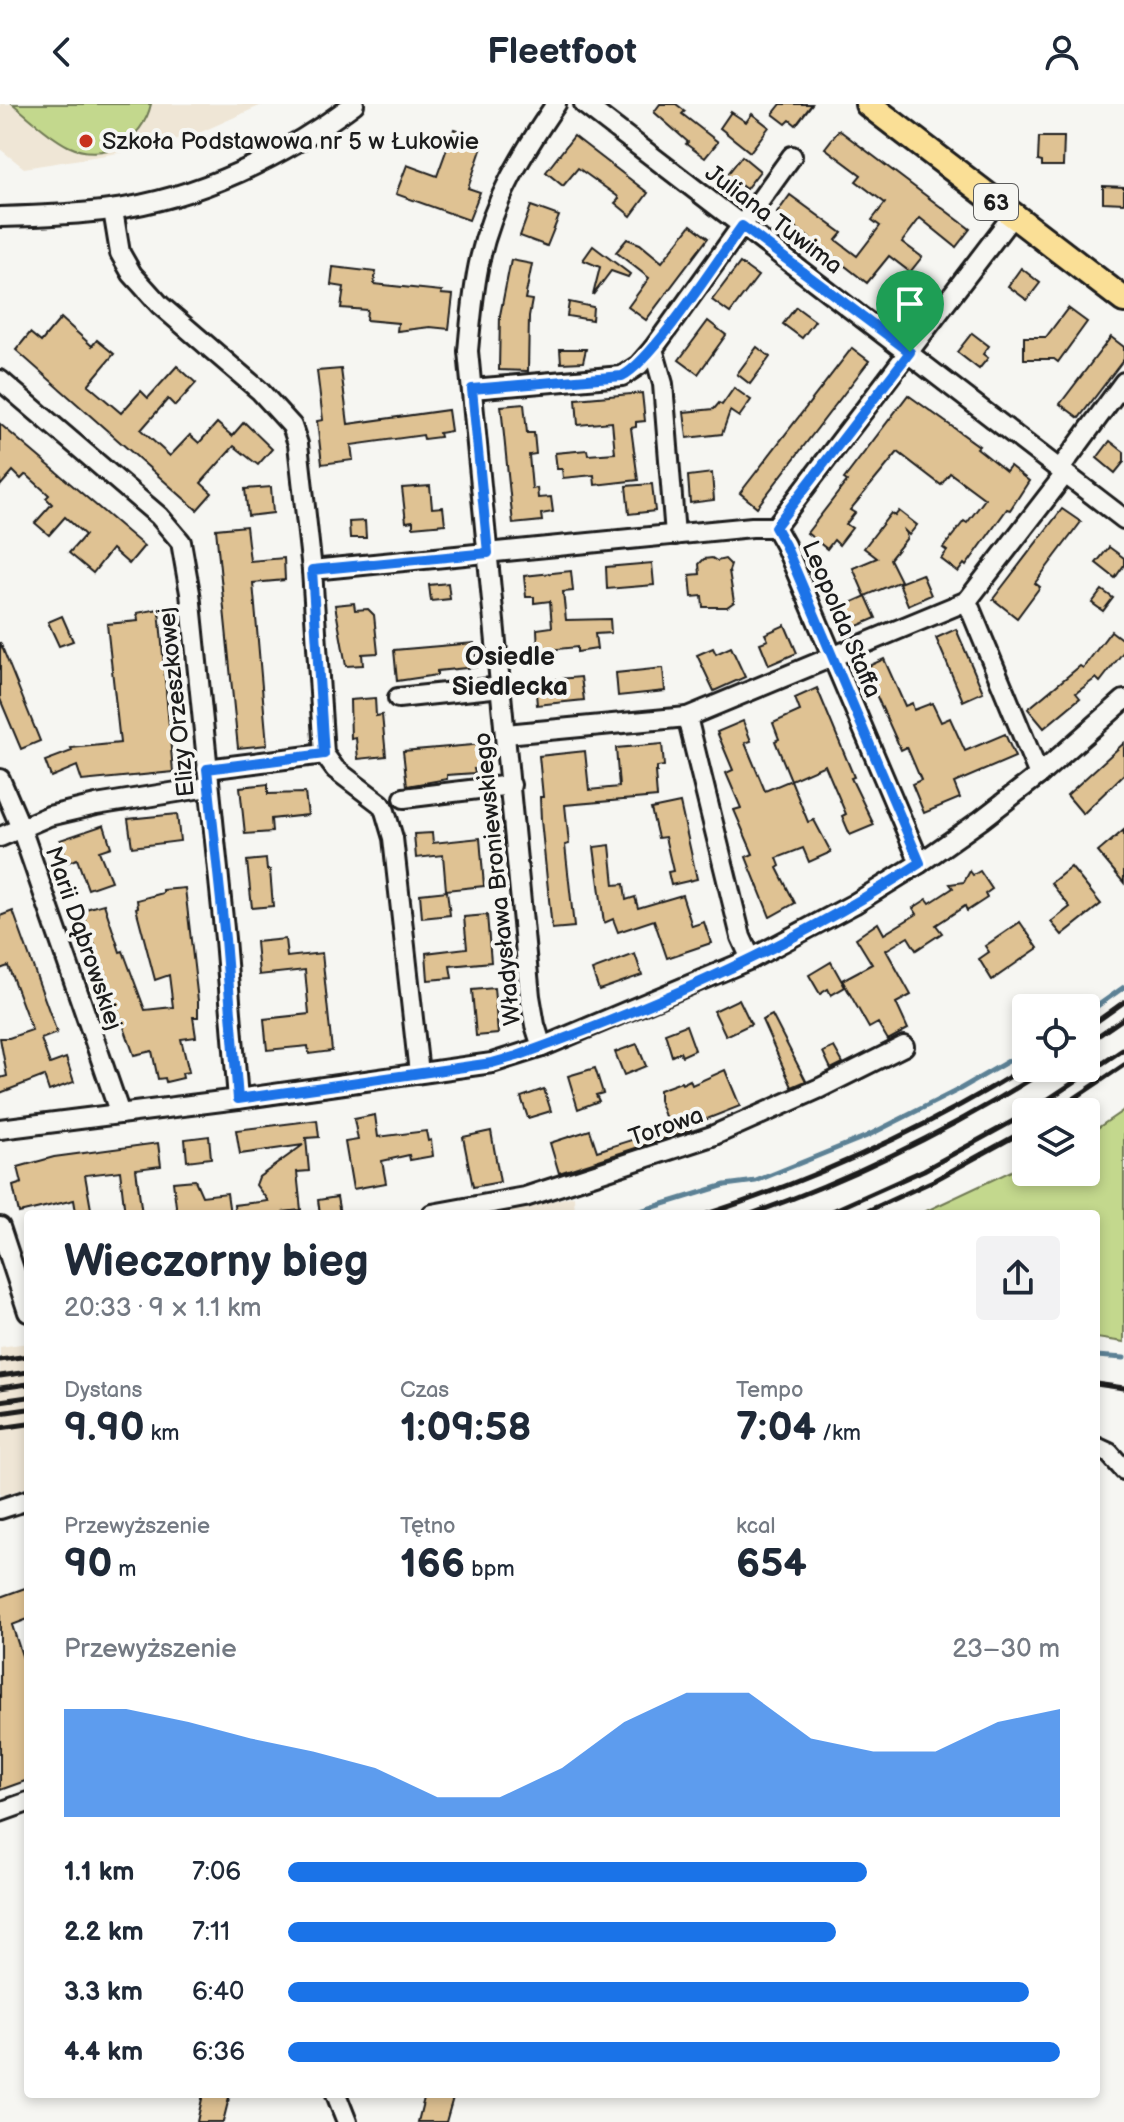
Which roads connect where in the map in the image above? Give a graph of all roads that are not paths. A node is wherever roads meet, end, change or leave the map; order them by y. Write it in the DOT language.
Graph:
graph roads {
  1 [pos="354,104"];
  2 [pos="556,104"];
  3 [pos="584,104"];
  4 [pos="868,104"];
  5 [pos="792,156"];
  6 [pos="113,210"];
  7 [pos="1013,215"];
  8 [pos="0,217"];
  9 [pos="742,226"];
  10 [pos="1124,300"];
  11 [pos="653,349"];
  12 [pos="910,352"];
  13 [pos="0,380"];
  14 [pos="1124,382"];
  15 [pos="472,389"];
  16 [pos="1062,472"];
  17 [pos="1124,519"];
  18 [pos="775,527"];
  19 [pos="675,535"];
  20 [pos="488,553"];
  21 [pos="312,570"];
  22 [pos="967,601"];
  23 [pos="833,659"];
  24 [pos="501,687"];
  25 [pos="398,698"];
  26 [pos="1124,700"];
  27 [pos="687,717"];
  28 [pos="506,734"];
  29 [pos="324,754"];
  30 [pos="1039,775"];
  31 [pos="208,778"];
  32 [pos="0,779"];
  33 [pos="511,785"];
  34 [pos="404,798"];
  35 [pos="21,828"];
  36 [pos="0,837"];
  37 [pos="920,863"];
  38 [pos="751,959"];
  39 [pos="904,1046"];
  40 [pos="542,1047"];
  41 [pos="419,1073"];
  42 [pos="238,1099"];
  43 [pos="120,1114"];
  44 [pos="0,1129"];
  45 [pos="454,1210"];
  46 [pos="0,1227"];
  47 [pos="5,1256"];
  48 [pos="23,1284"];
  49 [pos="1100,1449"];
  50 [pos="1124,1470"];
  51 [pos="24,1501"];
  52 [pos="0,1509"];
  53 [pos="24,1803"];
  54 [pos="0,1812"];
  55 [pos="338,2098"];
  56 [pos="347,2122"];
  1 -- 6 [label="street"];
  2 -- 15 [label="street, Władysława Broniewskiego"];
  3 -- 9 [label="street, Juliana Tuwima"];
  4 -- 7 [label="main road, 63"];
  5 -- 9 [label="street"];
  6 -- 8 [label="street"];
  6 -- 21 [label="street"];
  7 -- 10 [label="main road, 63"];
  7 -- 12 [label="street"];
  9 -- 11 [label="street"];
  9 -- 12 [label="street, Juliana Tuwima"];
  11 -- 15 [label="street"];
  11 -- 19 [label="street"];
  12 -- 16 [label="street, Juliana Tuwima"];
  12 -- 18 [label="street"];
  13 -- 31 [label="street, Elizy Orzeszkowej"];
  14 -- 16 [label="street"];
  15 -- 20 [label="street, Władysława Broniewskiego"];
  16 -- 17 [label="street, Juliana Tuwima"];
  16 -- 22 [label="street"];
  18 -- 19 [label="street, Leopolda Staffa"];
  18 -- 23 [label="street, Leopolda Staffa"];
  19 -- 20 [label="street, Leopolda Staffa"];
  20 -- 21 [label="street, Leopolda Staffa"];
  20 -- 24 [label="street, Władysława Broniewskiego"];
  21 -- 29 [label="street"];
  22 -- 23 [label="street"];
  22 -- 30 [label="street"];
  23 -- 27 [label="street"];
  23 -- 37 [label="street, Leopolda Staffa"];
  24 -- 25 [label="street"];
  24 -- 28 [label="street, Władysława Broniewskiego"];
  26 -- 30 [label="street"];
  27 -- 28 [label="street"];
  27 -- 38 [label="street"];
  28 -- 33 [label="street, Władysława Broniewskiego"];
  29 -- 31 [label="street"];
  29 -- 41 [label="street"];
  30 -- 37 [label="street"];
  31 -- 35 [label="street"];
  31 -- 42 [label="street, Elizy Orzeszkowej"];
  32 -- 35 [label="street, Marii Dąbrowskiej"];
  33 -- 34 [label="street"];
  33 -- 40 [label="street, Władysława Broniewskiego"];
  35 -- 36 [label="street"];
  35 -- 43 [label="street, Marii Dąbrowskiej"];
  37 -- 38 [label="street"];
  38 -- 40 [label="street"];
  39 -- 45 [label="street, Torowa"];
  40 -- 41 [label="street"];
  41 -- 42 [label="street"];
  42 -- 43 [label="street"];
  43 -- 44 [label="street"];
  46 -- 47 [label="street"];
  47 -- 48 [label="street"];
  49 -- 50 [label="street"];
  51 -- 52 [label="street"];
  53 -- 54 [label="street"];
  55 -- 56 [label="street"];
}
